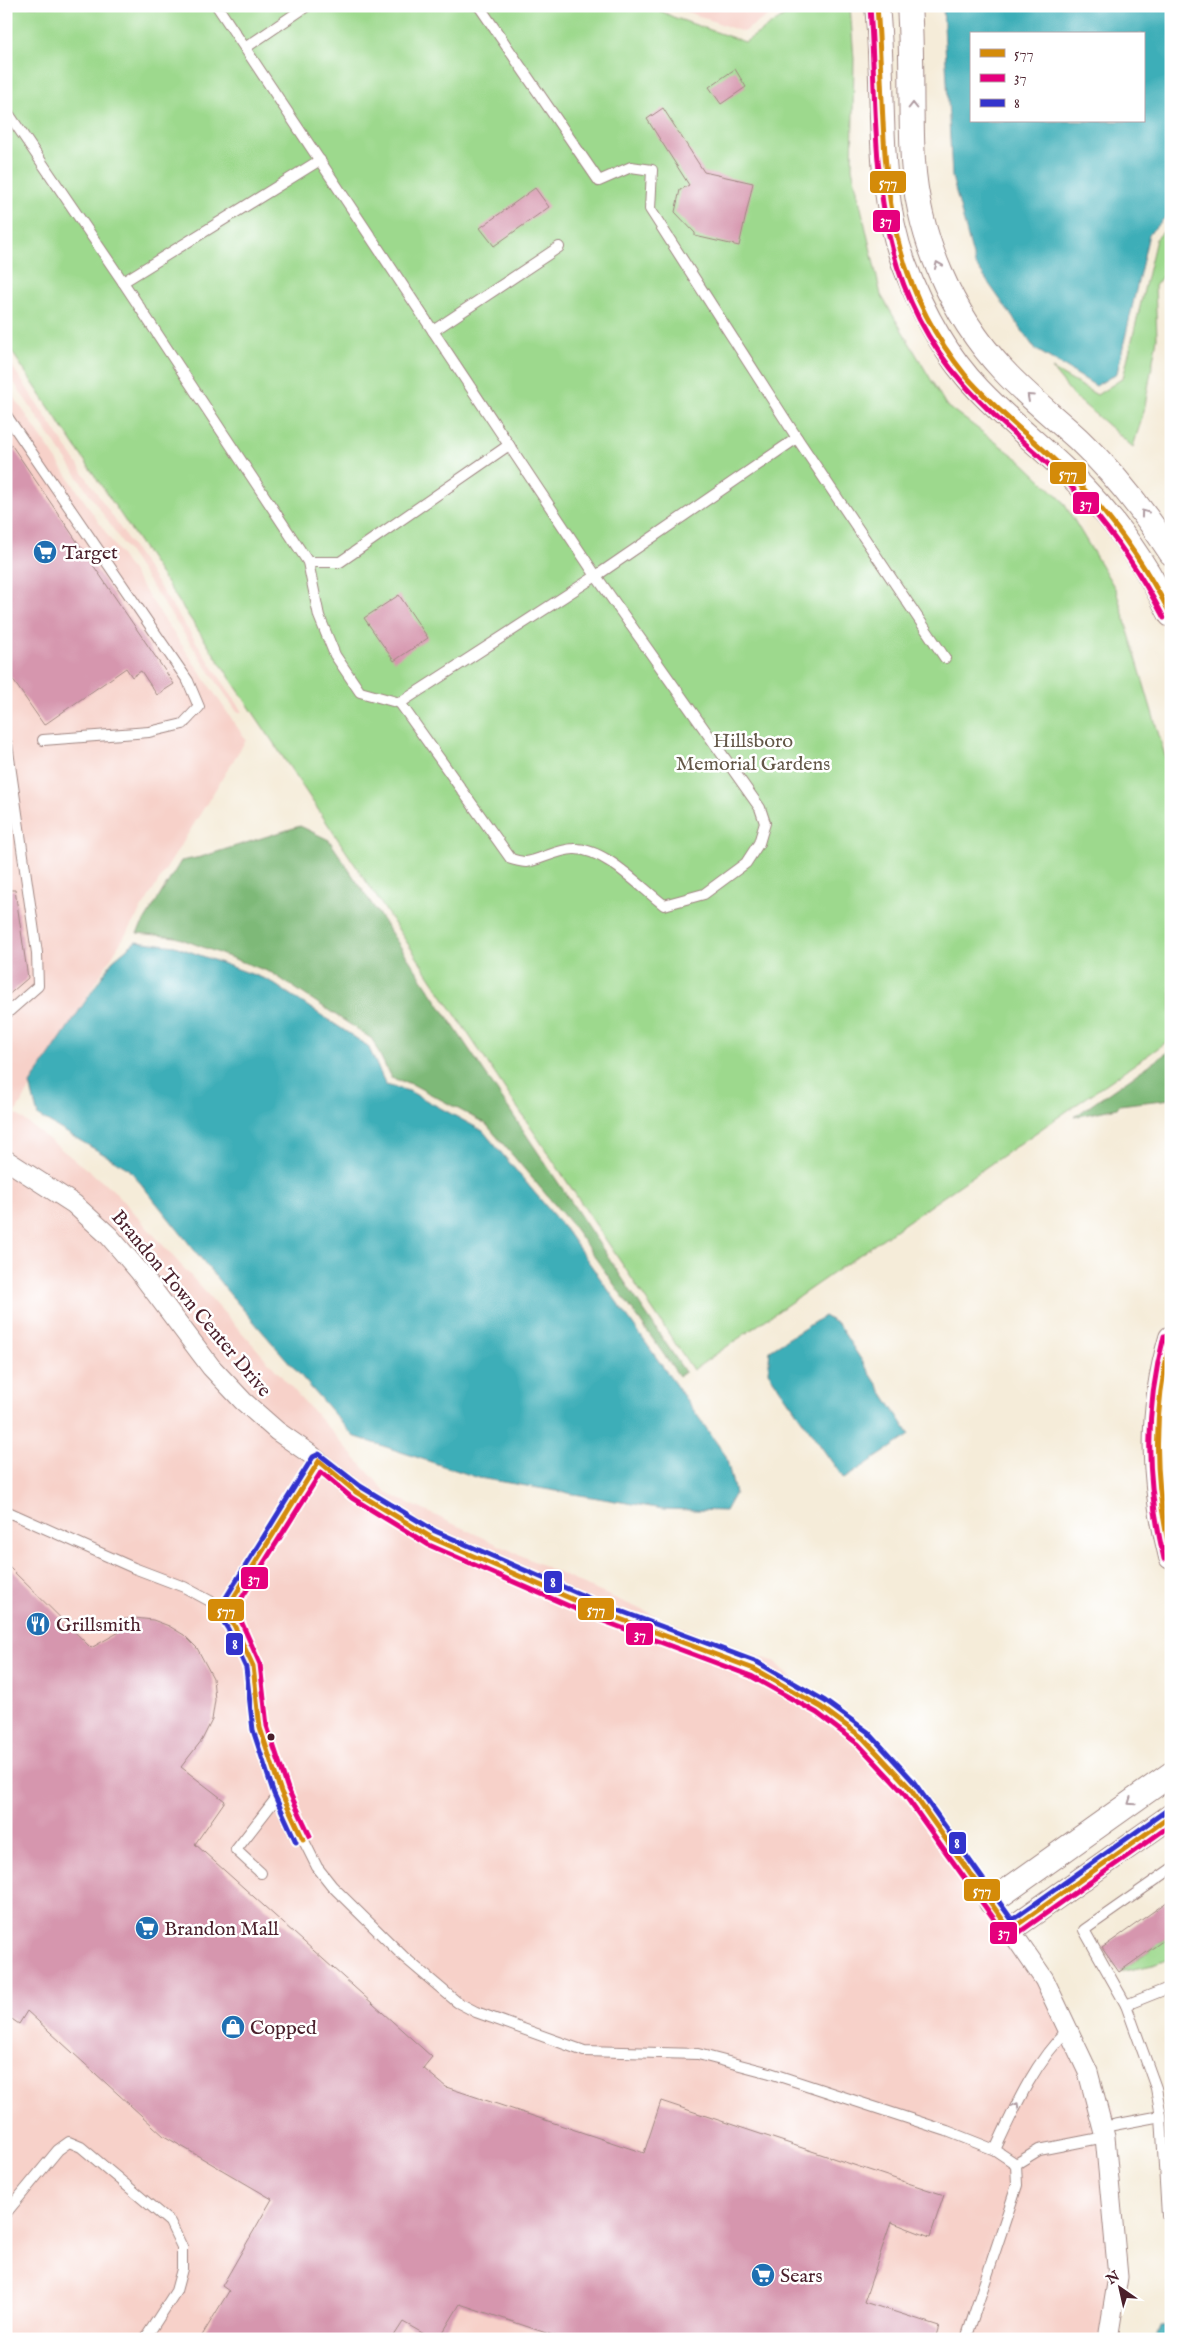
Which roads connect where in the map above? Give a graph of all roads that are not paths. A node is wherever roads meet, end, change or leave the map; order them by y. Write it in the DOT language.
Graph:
graph roads {
  1 [pos="217,6"];
  2 [pos="307,6"];
  3 [pos="479,6"];
  4 [pos="877,6"];
  5 [pos="909,6"];
  6 [pos="245,48"];
  7 [pos="6,110"];
  8 [pos="320,160"];
  9 [pos="559,247"];
  10 [pos="123,282"];
  11 [pos="433,331"];
  12 [pos="6,415"];
  13 [pos="797,438"];
  14 [pos="509,445"];
  15 [pos="1171,553"];
  16 [pos="308,562"];
  17 [pos="596,576"];
  18 [pos="1171,615"];
  19 [pos="945,658"];
  20 [pos="400,703"];
  21 [pos="43,740"];
  22 [pos="8,744"];
  23 [pos="6,1014"];
  24 [pos="6,1160"];
  25 [pos="1171,1338"];
  26 [pos="319,1461"];
  27 [pos="6,1511"];
  28 [pos="1171,1557"];
  29 [pos="224,1613"];
  30 [pos="1171,1774"];
  31 [pos="282,1792"];
  32 [pos="1171,1816"];
  33 [pos="1171,1869"];
  34 [pos="261,1873"];
  35 [pos="991,1902"];
  36 [pos="1010,1930"];
  37 [pos="1171,1987"];
  38 [pos="1126,2005"];
  39 [pos="1068,2030"];
  40 [pos="1161,2116"];
  41 [pos="1104,2132"];
  42 [pos="995,2150"];
  43 [pos="1016,2164"];
  44 [pos="6,2213"];
  45 [pos="1171,2223"];
  46 [pos="145,2339"];
  47 [pos="966,2339"];
  48 [pos="1108,2339"];
  1 -- 6 [label="lane"];
  2 -- 6 [label="lane"];
  3 -- 13 [label="lane"];
  4 -- 18 [label="street"];
  15 -- 5 [label="street, one-way"];
  6 -- 8 [label="lane"];
  7 -- 10 [label="lane"];
  8 -- 10 [label="lane"];
  8 -- 11 [label="lane"];
  9 -- 11 [label="lane"];
  10 -- 16 [label="lane"];
  11 -- 14 [label="lane"];
  12 -- 21 [label="lane"];
  13 -- 17 [label="lane"];
  13 -- 19 [label="lane"];
  14 -- 16 [label="lane"];
  14 -- 17 [label="lane"];
  16 -- 20 [label="lane"];
  17 -- 20 [label="lane"];
  17 -- 20 [label="lane"];
  22 -- 23 [label="lane"];
  24 -- 26 [label="street, Brandon Town Center Drive"];
  25 -- 28 [label="street"];
  26 -- 29 [label="lane"];
  26 -- 35 [label="street, Brandon Town Center Drive"];
  27 -- 29 [label="lane"];
  29 -- 31 [label="lane"];
  30 -- 35 [label="street, one-way"];
  31 -- 34 [label="lane"];
  31 -- 42 [label="lane"];
  32 -- 36 [label="street"];
  33 -- 38 [label="lane"];
  35 -- 36 [label="street, Brandon Town Center Drive"];
  36 -- 39 [label="street, Brandon Town Center Drive"];
  37 -- 38 [label="lane"];
  38 -- 40 [label="lane"];
  39 -- 41 [label="street, Brandon Town Center Drive"];
  42 -- 39 [label="lane, one-way"];
  40 -- 41 [label="lane"];
  40 -- 45 [label="lane"];
  41 -- 43 [label="lane"];
  41 -- 48 [label="street, Brandon Town Center Drive"];
  42 -- 43 [label="lane"];
  43 -- 47 [label="lane"];
  44 -- 46 [label="lane"];
}
